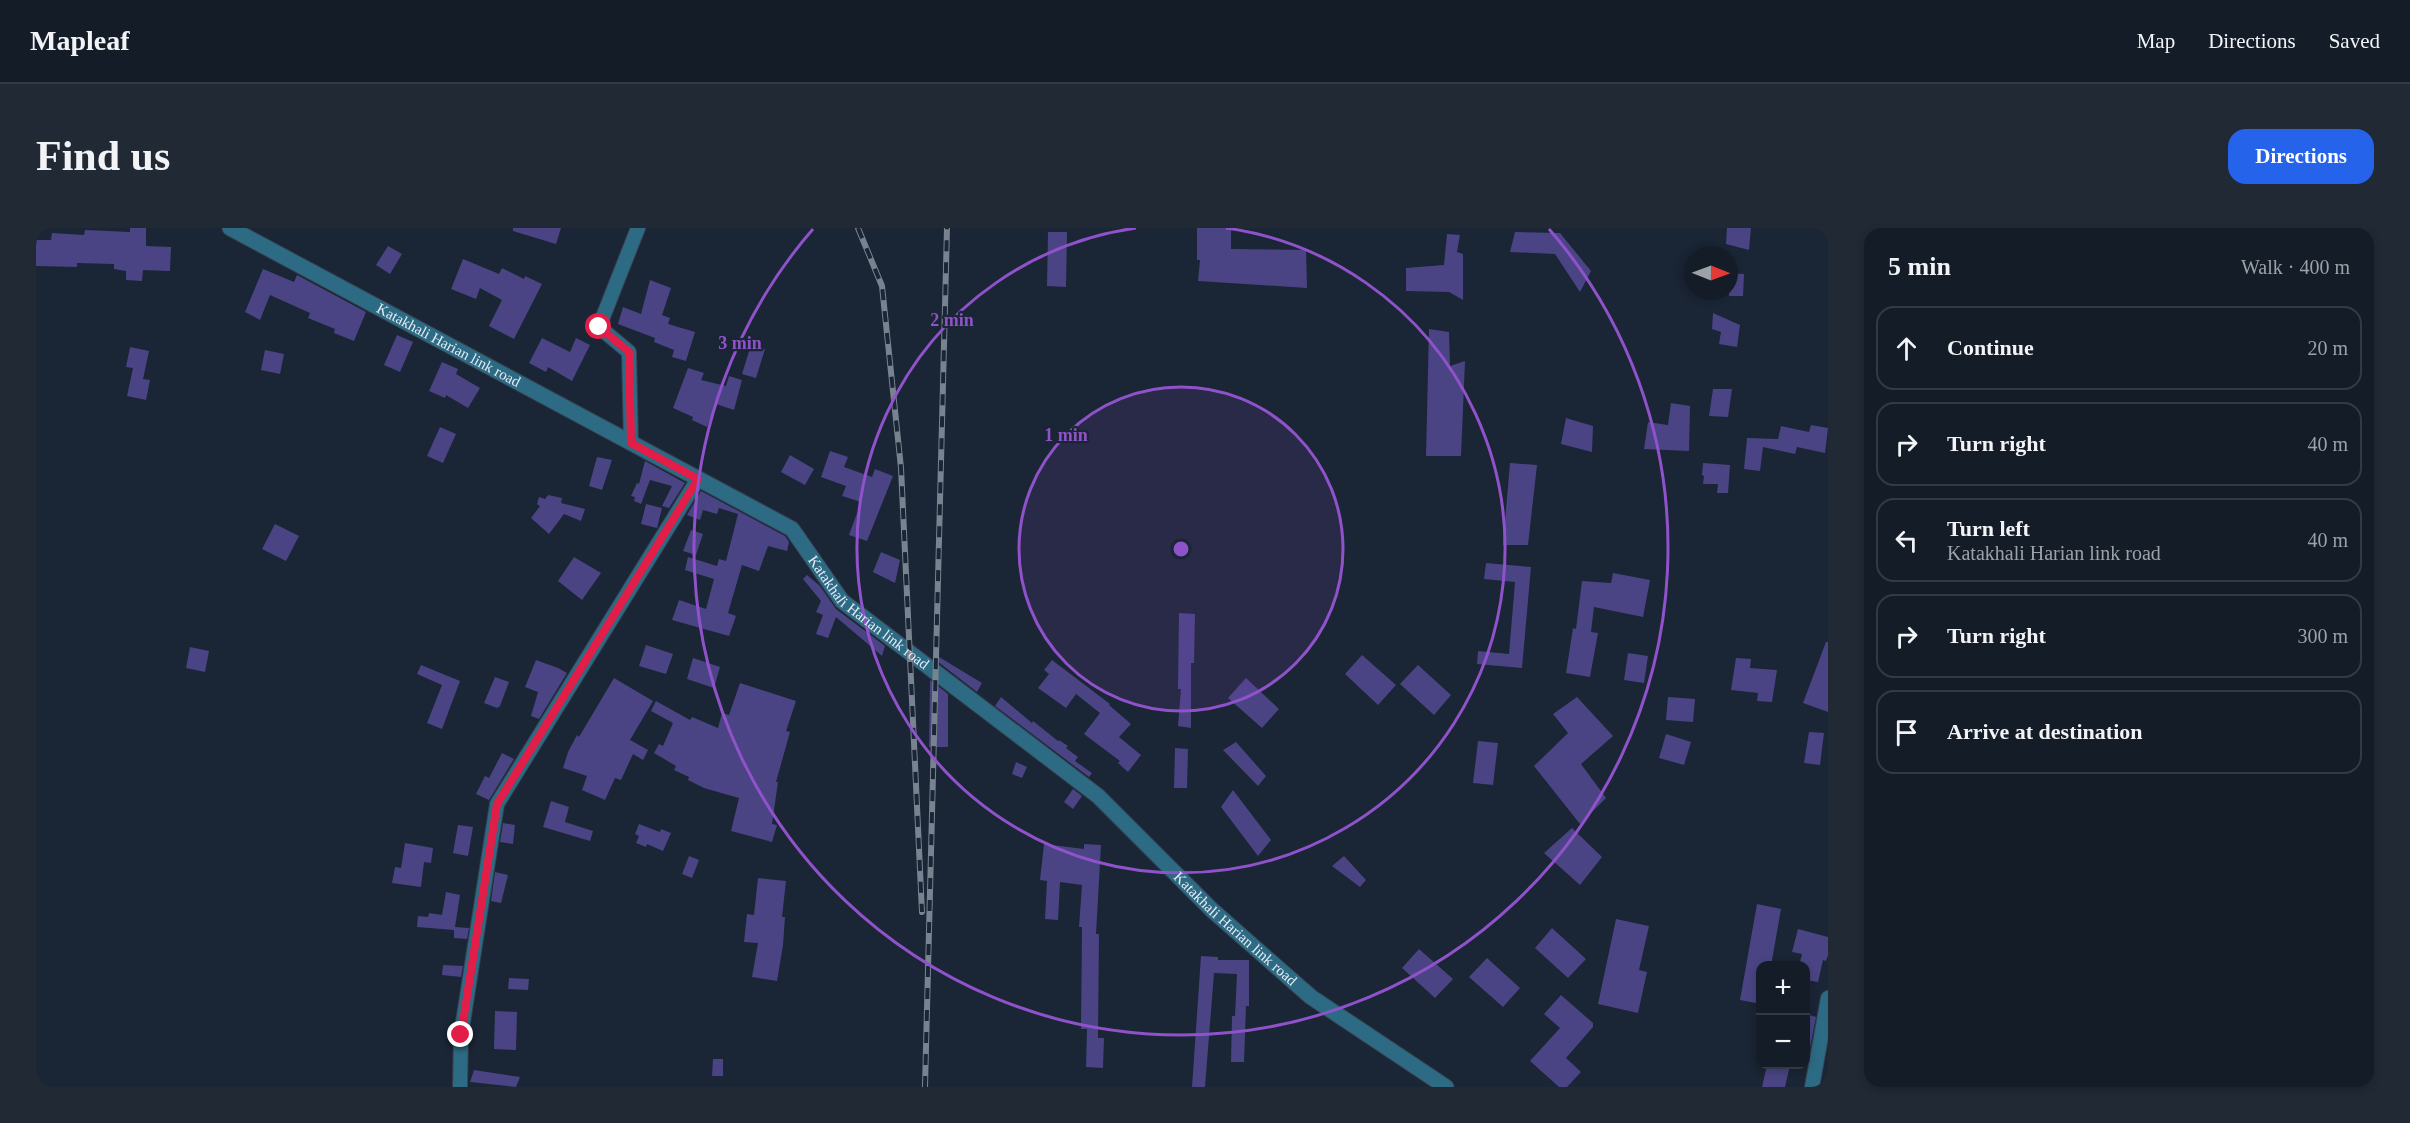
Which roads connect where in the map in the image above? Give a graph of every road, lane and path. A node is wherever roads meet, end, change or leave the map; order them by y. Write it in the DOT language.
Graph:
graph roads {
  1 [pos="230,228"];
  2 [pos="638,228"];
  3 [pos="631,443"];
  4 [pos="698,479"];
  5 [pos="1828,998"];
  6 [pos="460,1087"];
  7 [pos="1446,1087"];
  8 [pos="1812,1087"];
  1 -- 3 [label="street, Katakhali Harian link road"];
  2 -- 3 [label="street"];
  3 -- 4 [label="street, Katakhali Harian link road"];
  4 -- 6 [label="street"];
  4 -- 7 [label="street, Katakhali Harian link road"];
  5 -- 8 [label="street"];
}
